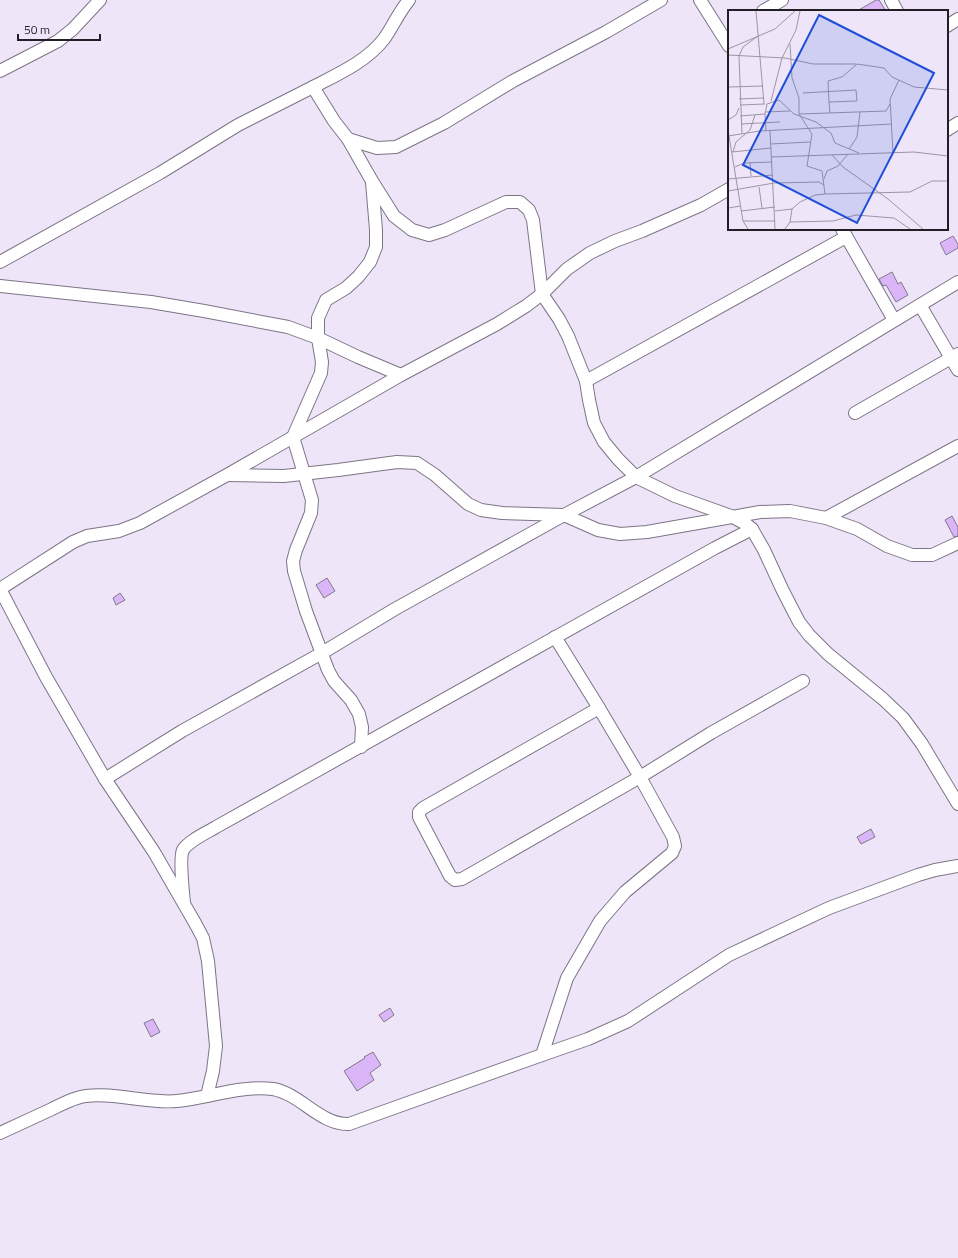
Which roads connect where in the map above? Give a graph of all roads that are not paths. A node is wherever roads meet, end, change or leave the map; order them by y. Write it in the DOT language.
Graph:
graph roads {
  1 [pos="100,0"];
  2 [pos="410,0"];
  3 [pos="661,0"];
  4 [pos="700,0"];
  5 [pos="782,0"];
  6 [pos="891,0"];
  7 [pos="765,10"];
  8 [pos="896,10"];
  9 [pos="958,18"];
  10 [pos="948,25"];
  11 [pos="726,32"];
  12 [pos="0,71"];
  13 [pos="313,87"];
  14 [pos="958,123"];
  15 [pos="948,129"];
  16 [pos="348,139"];
  17 [pos="372,181"];
  18 [pos="728,190"];
  19 [pos="844,233"];
  20 [pos="0,262"];
  21 [pos="958,282"];
  22 [pos="0,286"];
  23 [pos="542,294"];
  24 [pos="920,305"];
  25 [pos="894,320"];
  26 [pos="318,338"];
  27 [pos="954,356"];
  28 [pos="958,370"];
  29 [pos="401,375"];
  30 [pos="586,381"];
  31 [pos="855,413"];
  32 [pos="293,437"];
  33 [pos="958,446"];
  34 [pos="304,474"];
  35 [pos="227,475"];
  36 [pos="636,477"];
  37 [pos="564,515"];
  38 [pos="731,516"];
  39 [pos="826,518"];
  40 [pos="752,529"];
  41 [pos="958,543"];
  42 [pos="0,589"];
  43 [pos="554,638"];
  44 [pos="322,653"];
  45 [pos="803,681"];
  46 [pos="599,708"];
  47 [pos="361,747"];
  48 [pos="640,777"];
  49 [pos="105,779"];
  50 [pos="958,804"];
  51 [pos="958,866"];
  52 [pos="184,903"];
  53 [pos="542,1055"];
  54 [pos="207,1096"];
  55 [pos="0,1133"];
  1 -- 12 [label="street"];
  2 -- 13 [label="street"];
  3 -- 16 [label="street"];
  4 -- 11 [label="street"];
  5 -- 7 [label="street"];
  6 -- 8 [label="street"];
  9 -- 10 [label="street"];
  13 -- 16 [label="street"];
  13 -- 20 [label="street"];
  14 -- 15 [label="street"];
  16 -- 17 [label="street"];
  17 -- 23 [label="street"];
  17 -- 26 [label="street"];
  18 -- 23 [label="street"];
  19 -- 25 [label="street"];
  19 -- 30 [label="street"];
  21 -- 24 [label="street"];
  22 -- 26 [label="street"];
  23 -- 29 [label="street"];
  23 -- 30 [label="street"];
  24 -- 25 [label="street"];
  24 -- 27 [label="street"];
  25 -- 36 [label="street"];
  26 -- 29 [label="street"];
  26 -- 32 [label="street"];
  27 -- 28 [label="street"];
  27 -- 31 [label="street"];
  29 -- 32 [label="street"];
  30 -- 36 [label="street"];
  32 -- 34 [label="street"];
  32 -- 35 [label="street"];
  33 -- 39 [label="street"];
  34 -- 35 [label="street"];
  34 -- 37 [label="street"];
  34 -- 44 [label="street"];
  35 -- 42 [label="street"];
  36 -- 37 [label="street"];
  36 -- 38 [label="street"];
  37 -- 38 [label="street"];
  37 -- 44 [label="street"];
  38 -- 39 [label="street"];
  38 -- 40 [label="street"];
  39 -- 41 [label="street"];
  40 -- 43 [label="street"];
  40 -- 50 [label="street"];
  42 -- 49 [label="street"];
  43 -- 46 [label="street"];
  43 -- 47 [label="street"];
  44 -- 47 [label="street"];
  44 -- 49 [label="street"];
  45 -- 48 [label="street"];
  46 -- 48 [label="street"];
  46 -- 48 [label="street"];
  47 -- 52 [label="street"];
  48 -- 53 [label="street"];
  49 -- 52 [label="street"];
  51 -- 53 [label="street"];
  52 -- 54 [label="street"];
  53 -- 54 [label="street"];
  54 -- 55 [label="street"];
}
